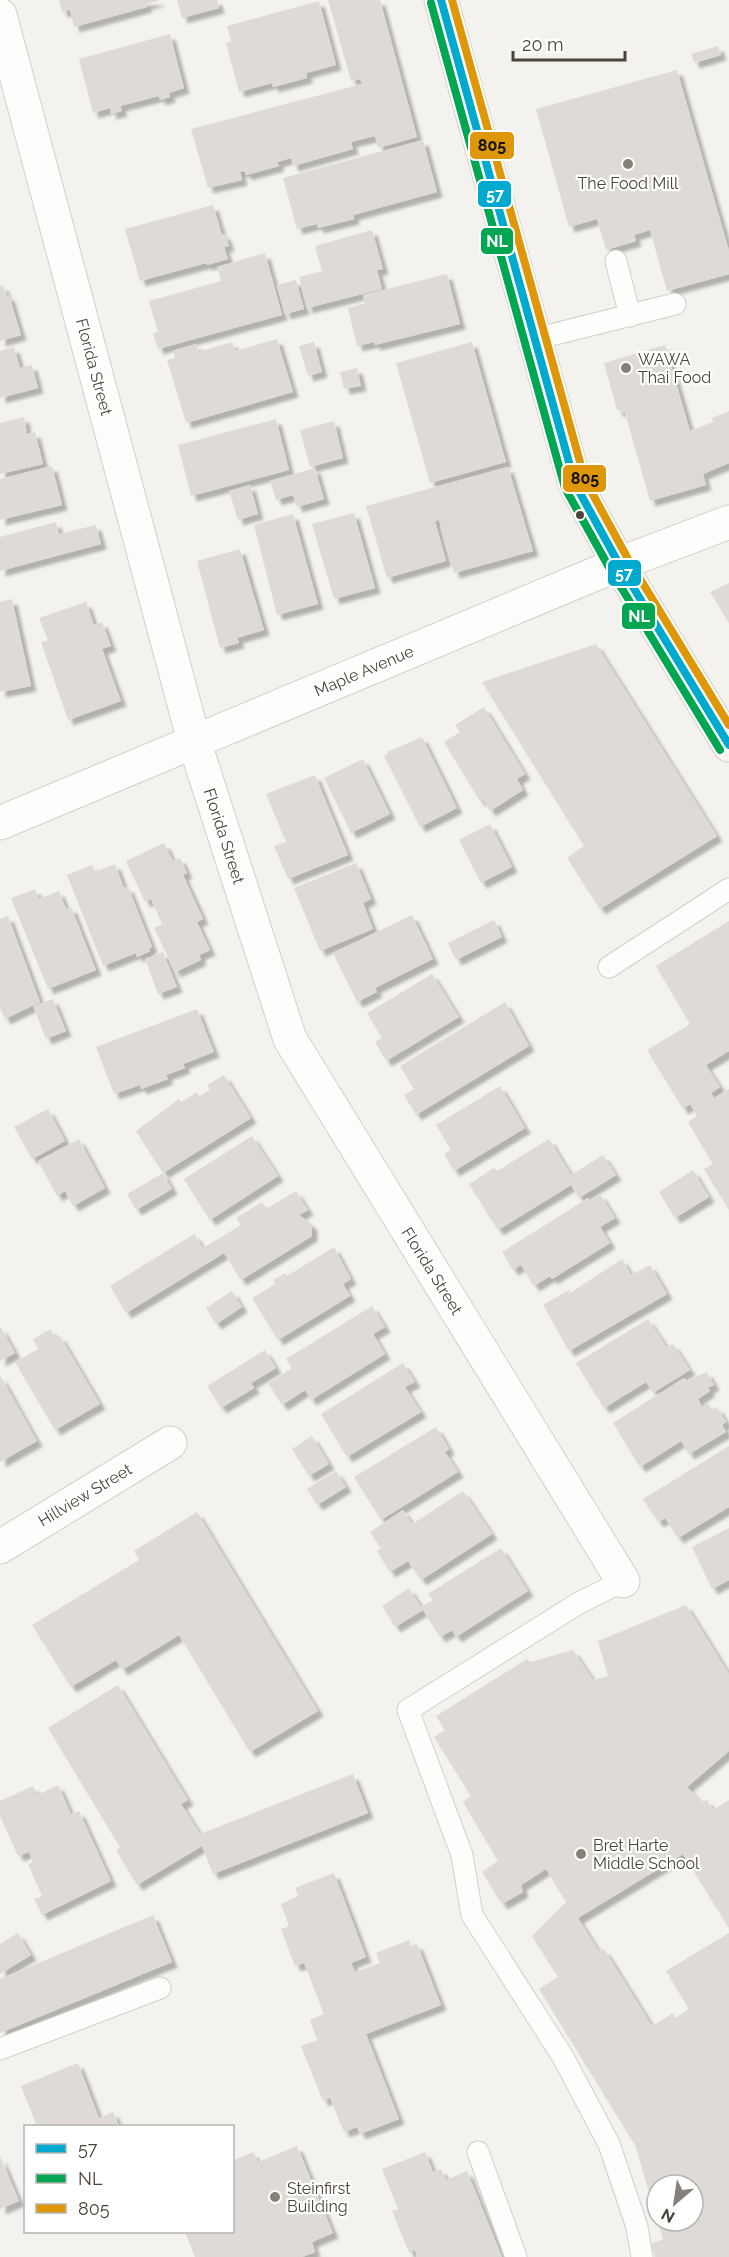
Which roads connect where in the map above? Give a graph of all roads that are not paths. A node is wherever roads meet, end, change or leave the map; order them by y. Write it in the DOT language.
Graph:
graph roads {
  1 [pos="441,0"];
  2 [pos="0,15"];
  3 [pos="616,261"];
  4 [pos="675,304"];
  5 [pos="630,316"];
  6 [pos="534,339"];
  7 [pos="729,522"];
  8 [pos="619,564"];
  9 [pos="194,741"];
  10 [pos="729,745"];
  11 [pos="0,823"];
  12 [pos="729,889"];
  13 [pos="609,967"];
  14 [pos="170,1443"];
  15 [pos="0,1547"];
  16 [pos="623,1581"];
  17 [pos="160,1988"];
  18 [pos="0,2049"];
  19 [pos="478,2152"];
  20 [pos="516,2257"];
  21 [pos="642,2257"];
  1 -- 6 [label="main road"];
  2 -- 9 [label="street, Florida Street"];
  3 -- 5 [label="lane"];
  4 -- 5 [label="lane"];
  5 -- 6 [label="lane"];
  6 -- 8 [label="main road"];
  7 -- 8 [label="street, Maple Avenue"];
  8 -- 9 [label="street, Maple Avenue"];
  8 -- 10 [label="main road"];
  9 -- 11 [label="street, Maple Avenue"];
  9 -- 16 [label="street, Florida Street"];
  12 -- 13 [label="lane"];
  14 -- 15 [label="street, Hillview Street"];
  16 -- 21 [label="lane"];
  17 -- 18 [label="lane"];
  19 -- 20 [label="lane"];
}
